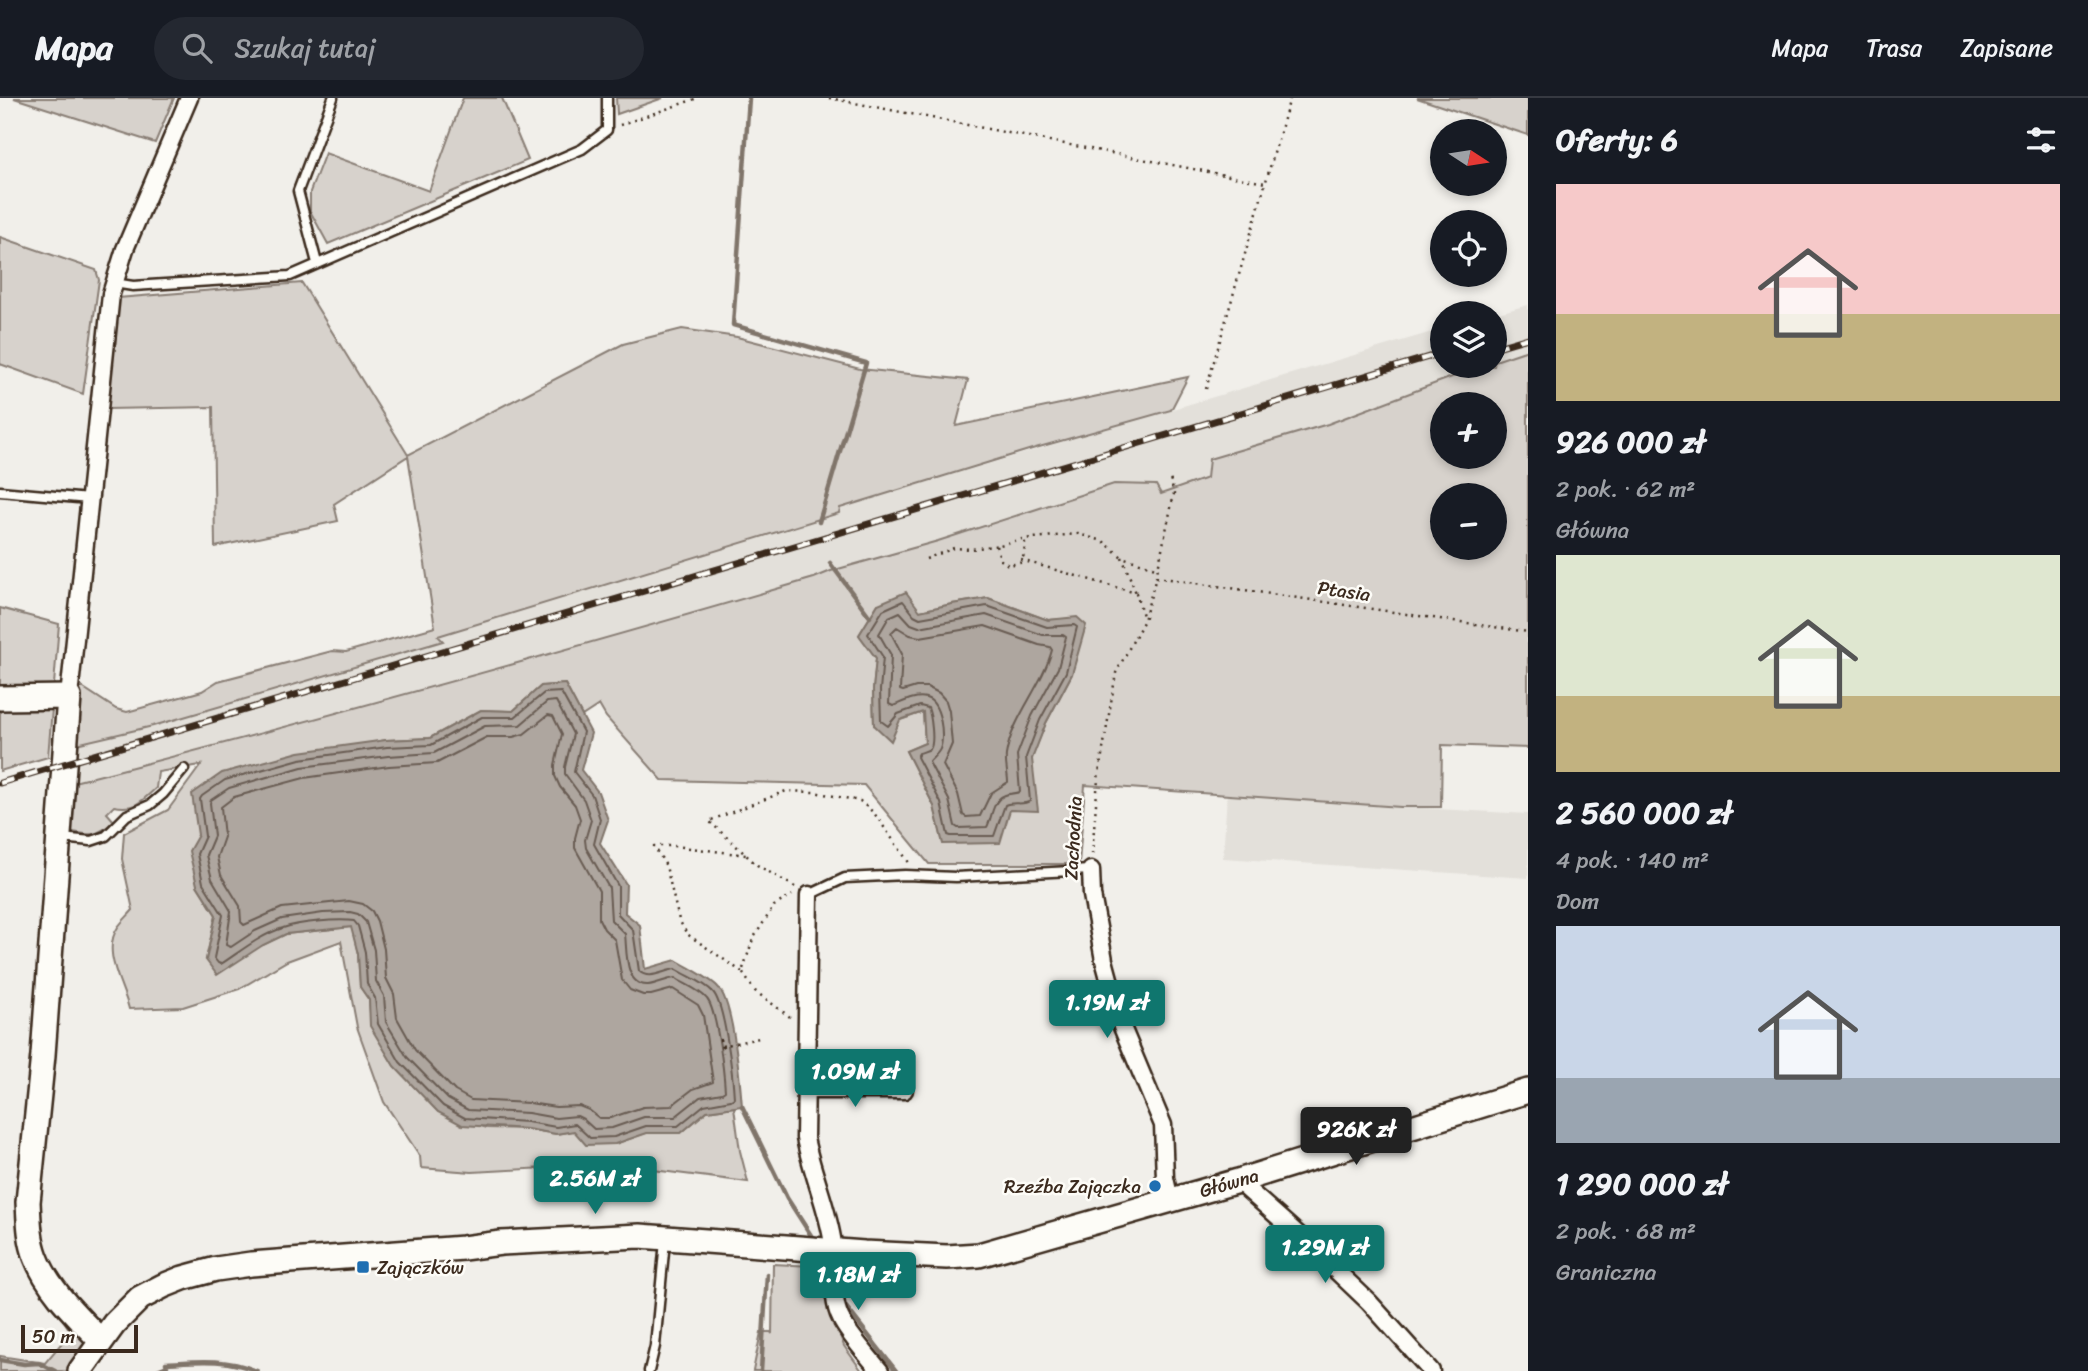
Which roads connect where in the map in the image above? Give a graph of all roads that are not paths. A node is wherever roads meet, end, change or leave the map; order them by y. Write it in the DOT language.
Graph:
graph roads {
  1 [pos="189,98"];
  2 [pos="333,98"];
  3 [pos="607,98"];
  4 [pos="317,263"];
  5 [pos="114,283"];
  6 [pos="0,491"];
  7 [pos="89,499"];
  8 [pos="69,697"];
  9 [pos="0,698"];
  10 [pos="184,769"];
  11 [pos="58,838"];
  12 [pos="1091,870"];
  13 [pos="809,895"];
  14 [pos="805,1090"];
  15 [pos="904,1090"];
  16 [pos="1528,1091"];
  17 [pos="1238,1181"];
  18 [pos="1170,1200"];
  19 [pos="666,1238"];
  20 [pos="834,1251"];
  21 [pos="100,1340"];
  22 [pos="80,1371"];
  23 [pos="649,1371"];
  24 [pos="880,1371"];
  25 [pos="1430,1371"];
  1 -- 5 [label="street"];
  2 -- 4 [label="lane"];
  3 -- 4 [label="lane"];
  4 -- 5 [label="lane"];
  5 -- 7 [label="street"];
  6 -- 7 [label="lane"];
  7 -- 8 [label="street"];
  8 -- 9 [label="main road"];
  8 -- 11 [label="main road"];
  10 -- 11 [label="lane"];
  11 -- 21 [label="main road"];
  12 -- 13 [label="lane"];
  12 -- 18 [label="street, Zachodnia"];
  13 -- 14 [label="street"];
  14 -- 15 [label="street"];
  14 -- 20 [label="street"];
  16 -- 17 [label="main road, Główna"];
  17 -- 18 [label="main road, Główna"];
  17 -- 25 [label="street"];
  18 -- 20 [label="main road, Główna"];
  19 -- 20 [label="main road, Główna"];
  19 -- 21 [label="main road, Główna"];
  19 -- 23 [label="lane"];
  20 -- 24 [label="street"];
  21 -- 22 [label="main road, Główna"];
}
